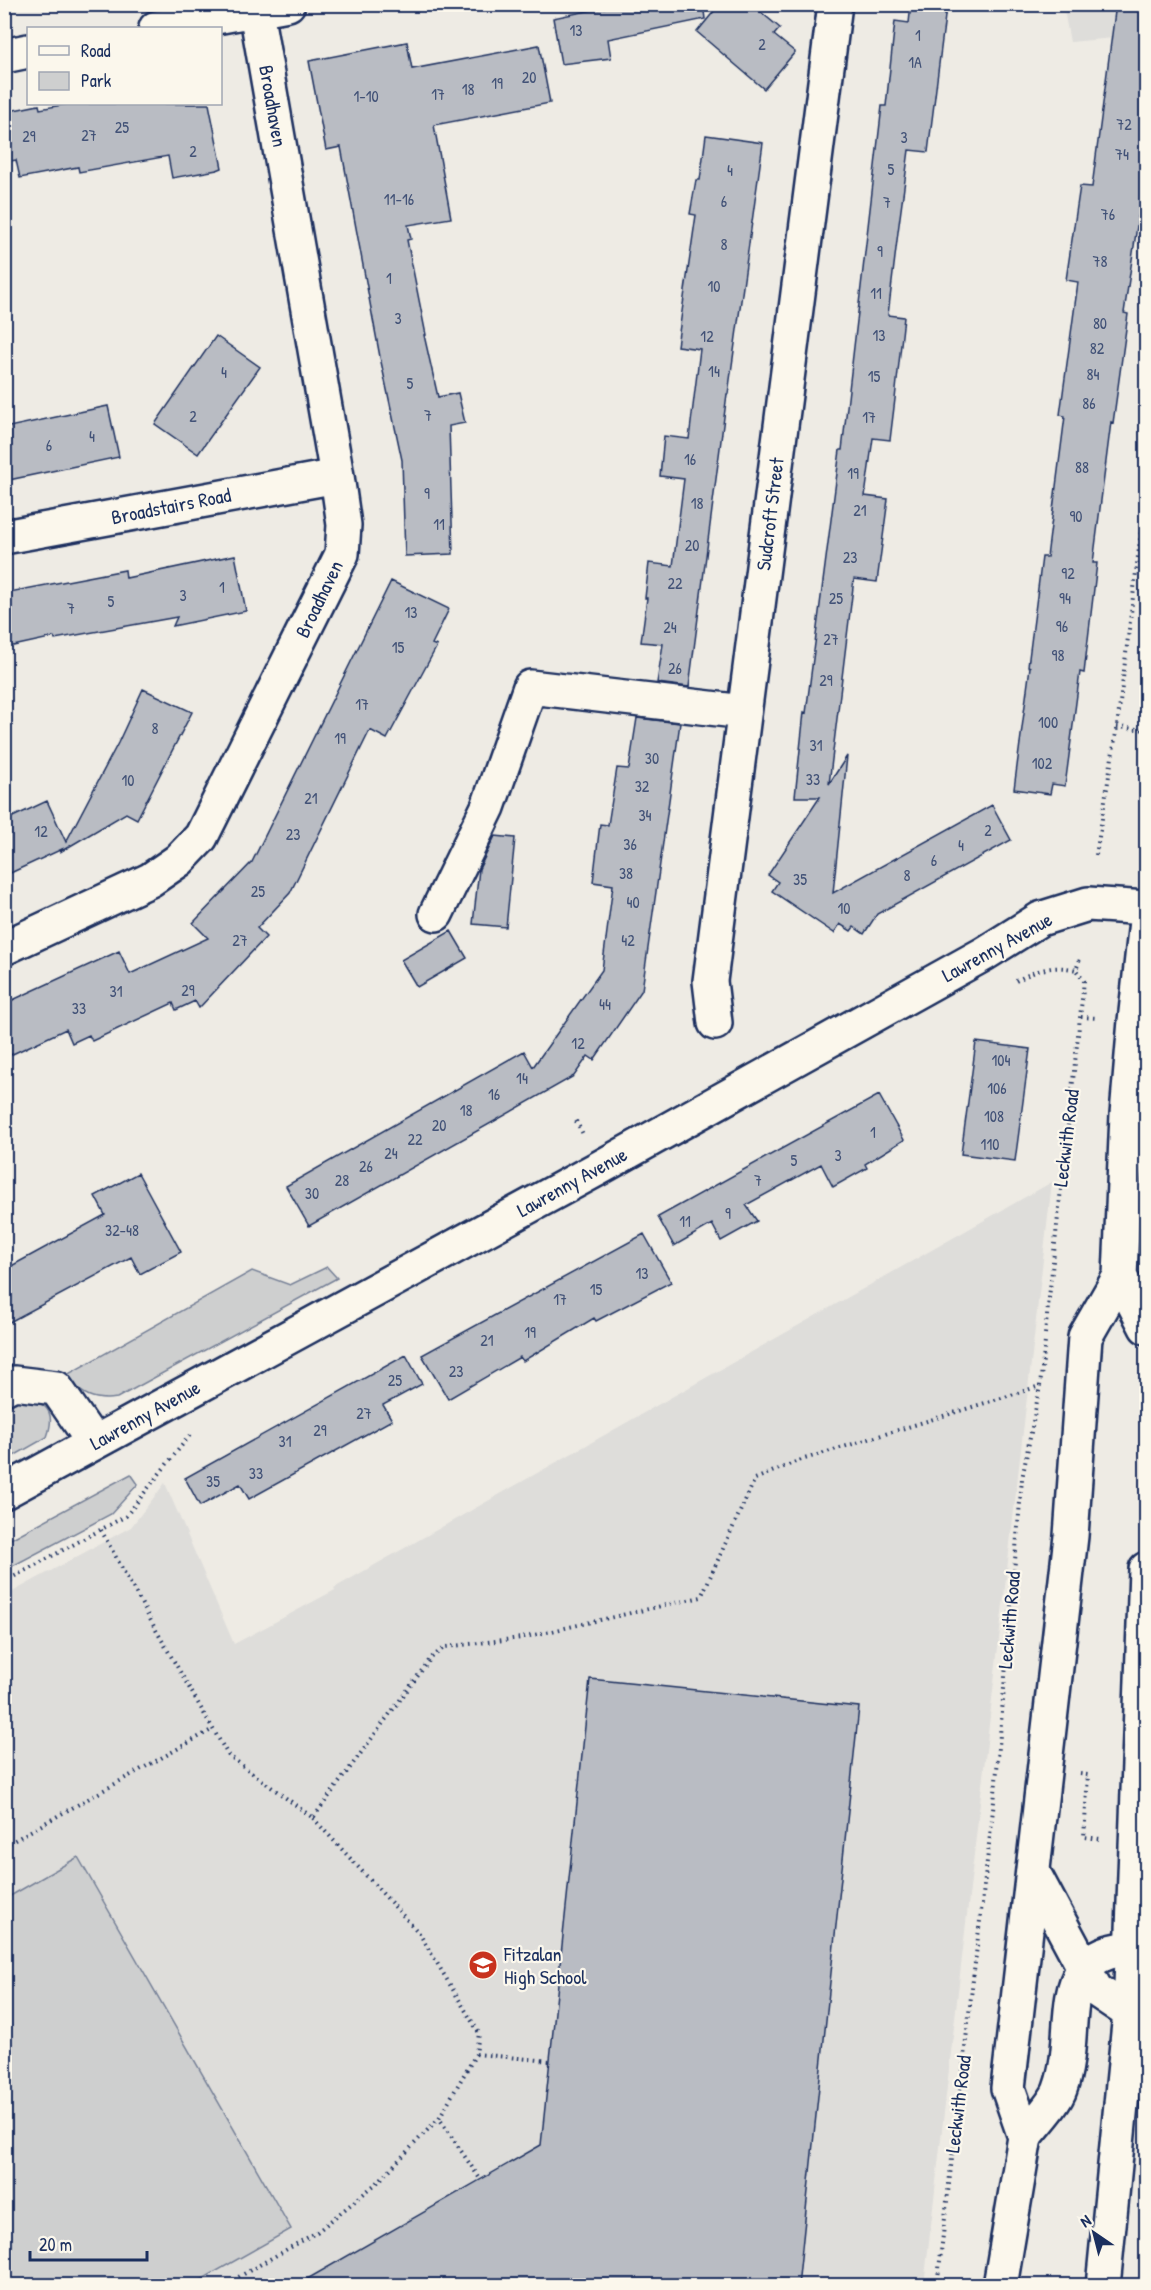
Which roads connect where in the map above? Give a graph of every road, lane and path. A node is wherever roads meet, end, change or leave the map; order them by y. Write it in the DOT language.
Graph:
graph roads {
  1 [pos="835,4"];
  2 [pos="272,7"];
  3 [pos="162,27"];
  4 [pos="27,51"];
  5 [pos="4,56"];
  6 [pos="337,476"];
  7 [pos="1146,491"];
  8 [pos="4,537"];
  9 [pos="744,712"];
  10 [pos="1117,727"];
  11 [pos="1146,730"];
  12 [pos="1096,855"];
  13 [pos="1146,908"];
  14 [pos="436,914"];
  15 [pos="1146,921"];
  16 [pos="4,948"];
  17 [pos="1080,959"];
  18 [pos="1076,970"];
  19 [pos="1012,983"];
  20 [pos="1081,1017"];
  21 [pos="1107,1018"];
  22 [pos="715,1023"];
  23 [pos="1120,1276"];
  24 [pos="1146,1327"];
  25 [pos="1040,1386"];
  26 [pos="4,1388"];
  27 [pos="191,1434"];
  28 [pos="94,1443"];
  29 [pos="4,1492"];
  30 [pos="101,1530"];
  31 [pos="1146,1569"];
  32 [pos="4,1582"];
  33 [pos="213,1729"];
  34 [pos="1078,1774"];
  35 [pos="313,1818"];
  36 [pos="1107,1840"];
  37 [pos="4,1846"];
  38 [pos="1033,1872"];
  39 [pos="1139,1948"];
  40 [pos="1085,1967"];
  41 [pos="1138,2014"];
  42 [pos="476,2054"];
  43 [pos="550,2061"];
  44 [pos="439,2118"];
  45 [pos="1025,2137"];
  46 [pos="480,2179"];
  47 [pos="223,2286"];
  48 [pos="938,2286"];
  49 [pos="1000,2286"];
  50 [pos="1103,2286"];
  1 -- 9 [label="street, Sudcroft Street"];
  2 -- 3 [label="street"];
  2 -- 6 [label="street, Broadhaven"];
  4 -- 5 [label="street"];
  6 -- 8 [label="street, Broadstairs Road"];
  6 -- 16 [label="street, Broadhaven"];
  7 -- 10 [label="path"];
  9 -- 14 [label="street"];
  9 -- 22 [label="street, Sudcroft Street"];
  10 -- 11 [label="path"];
  10 -- 12 [label="path"];
  13 -- 28 [label="street, Lawrenny Avenue"];
  15 -- 23 [label="street"];
  17 -- 18 [label="path"];
  18 -- 19 [label="path"];
  18 -- 20 [label="path, Leckwith Road"];
  20 -- 21 [label="path"];
  20 -- 25 [label="path, Leckwith Road"];
  23 -- 24 [label="street"];
  23 -- 38 [label="street"];
  25 -- 35 [label="path"];
  25 -- 48 [label="path, Leckwith Road"];
  26 -- 28 [label="street"];
  27 -- 30 [label="path"];
  28 -- 29 [label="street, Lawrenny Avenue"];
  30 -- 32 [label="path"];
  30 -- 33 [label="path"];
  31 -- 39 [label="street"];
  33 -- 35 [label="path"];
  33 -- 37 [label="path"];
  34 -- 36 [label="path"];
  35 -- 42 [label="path"];
  38 -- 40 [label="street"];
  38 -- 45 [label="street"];
  39 -- 40 [label="street"];
  39 -- 41 [label="street"];
  40 -- 41 [label="street"];
  40 -- 45 [label="street"];
  41 -- 50 [label="street"];
  42 -- 43 [label="path"];
  42 -- 44 [label="path"];
  44 -- 46 [label="path"];
  44 -- 47 [label="path"];
  45 -- 49 [label="street"];
}
